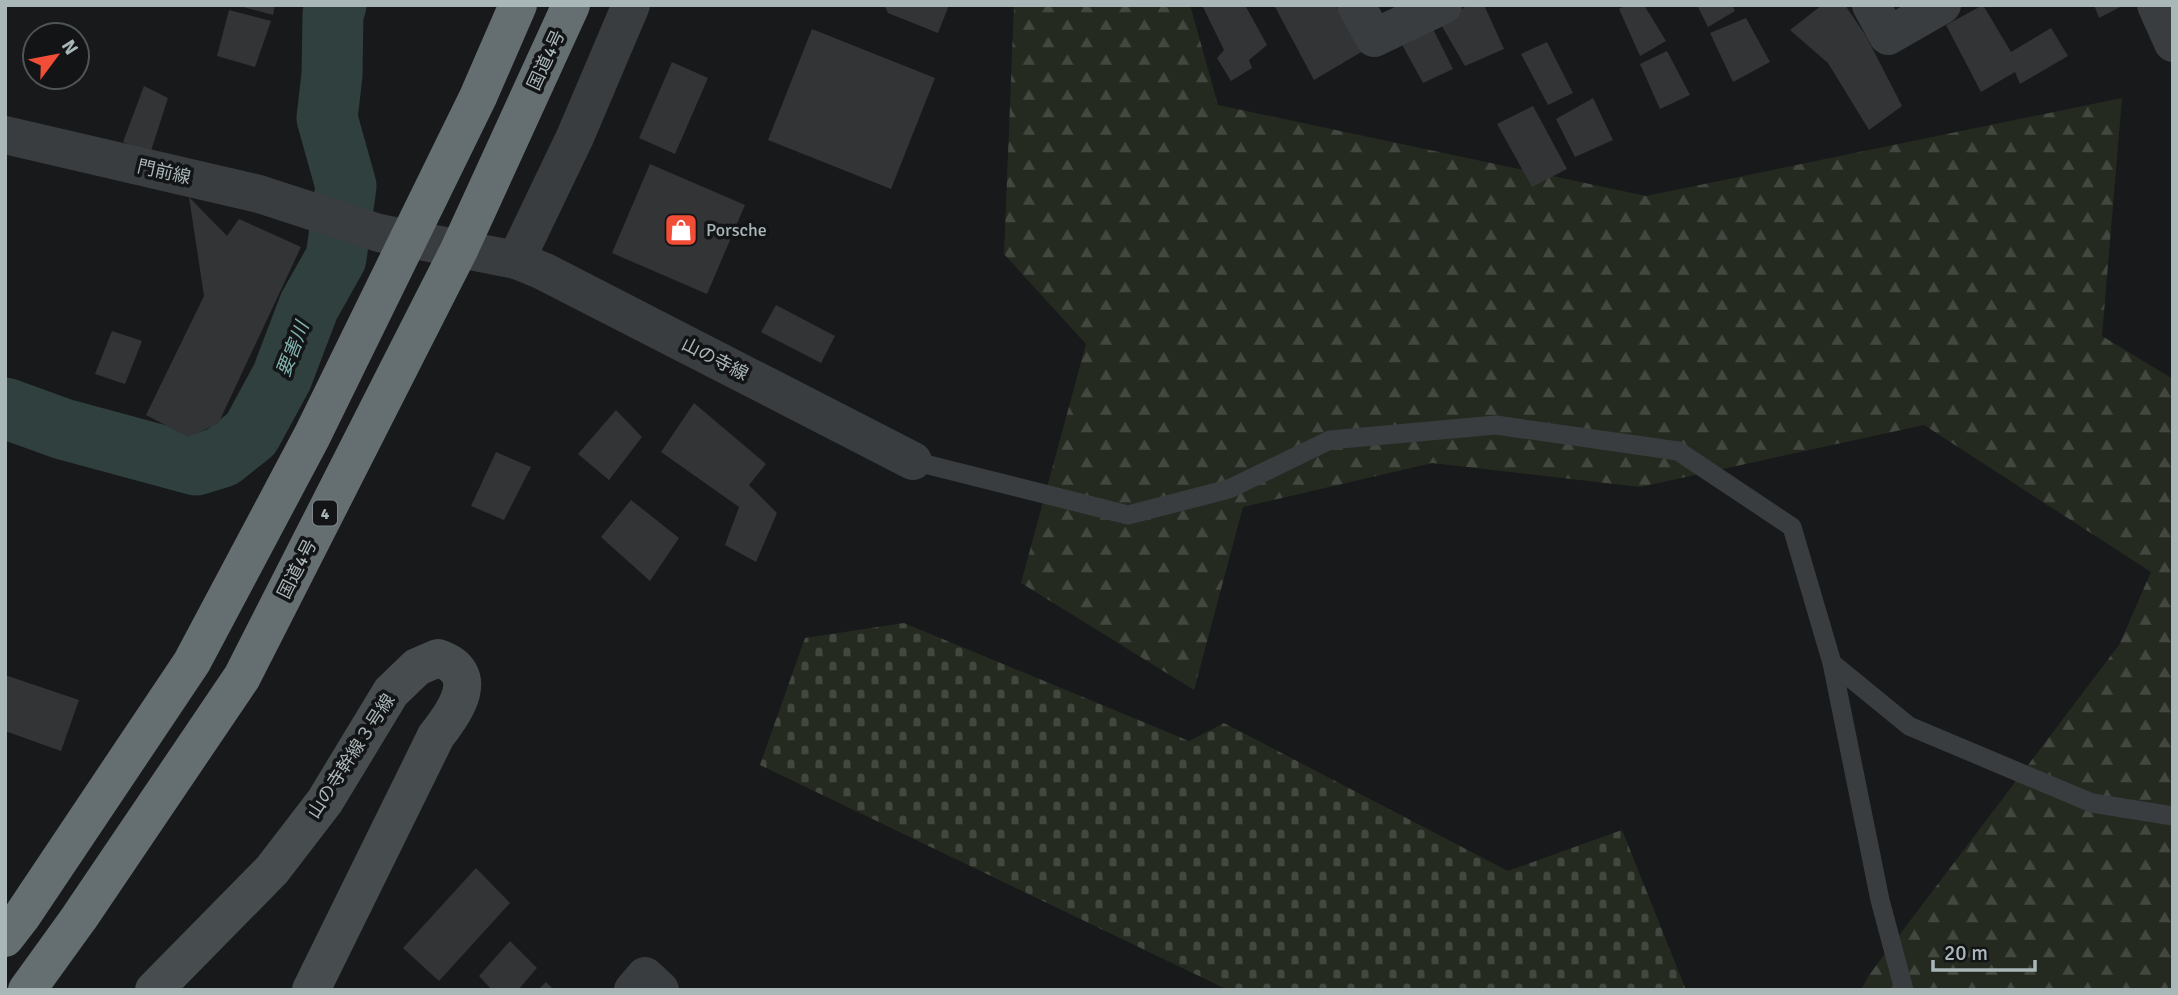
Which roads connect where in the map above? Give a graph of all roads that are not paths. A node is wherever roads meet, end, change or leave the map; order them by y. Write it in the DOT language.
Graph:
graph roads {
  1 [pos="518,5"];
  2 [pos="571,5"];
  3 [pos="631,5"];
  4 [pos="1356,5"];
  5 [pos="1443,5"];
  6 [pos="1871,5"];
  7 [pos="1942,5"];
  8 [pos="2156,5"];
  9 [pos="2173,43"];
  10 [pos="5,135"];
  11 [pos="409,239"];
  12 [pos="459,250"];
  13 [pos="516,260"];
  14 [pos="913,461"];
  15 [pos="1832,663"];
  16 [pos="2173,816"];
  17 [pos="5,938"];
  18 [pos="27,990"];
  19 [pos="154,990"];
  20 [pos="311,990"];
  21 [pos="633,990"];
  22 [pos="660,990"];
  23 [pos="1903,990"];
  1 -- 11 [label="highway"];
  2 -- 12 [label="highway, 国道4号 / 4"];
  3 -- 13 [label="street"];
  4 -- 5 [label="street"];
  6 -- 7 [label="street"];
  8 -- 9 [label="street"];
  10 -- 11 [label="street, 門前線"];
  11 -- 12 [label="street, 山の寺線"];
  11 -- 17 [label="highway"];
  12 -- 13 [label="street, 山の寺線"];
  12 -- 18 [label="highway, 国道4号 / 4"];
  13 -- 14 [label="street, 山の寺線"];
  14 -- 15 [label="lane"];
  15 -- 16 [label="lane"];
  15 -- 23 [label="lane"];
  19 -- 20 [label="street, 山の寺幹線３号線"];
  21 -- 22 [label="street"];
}
